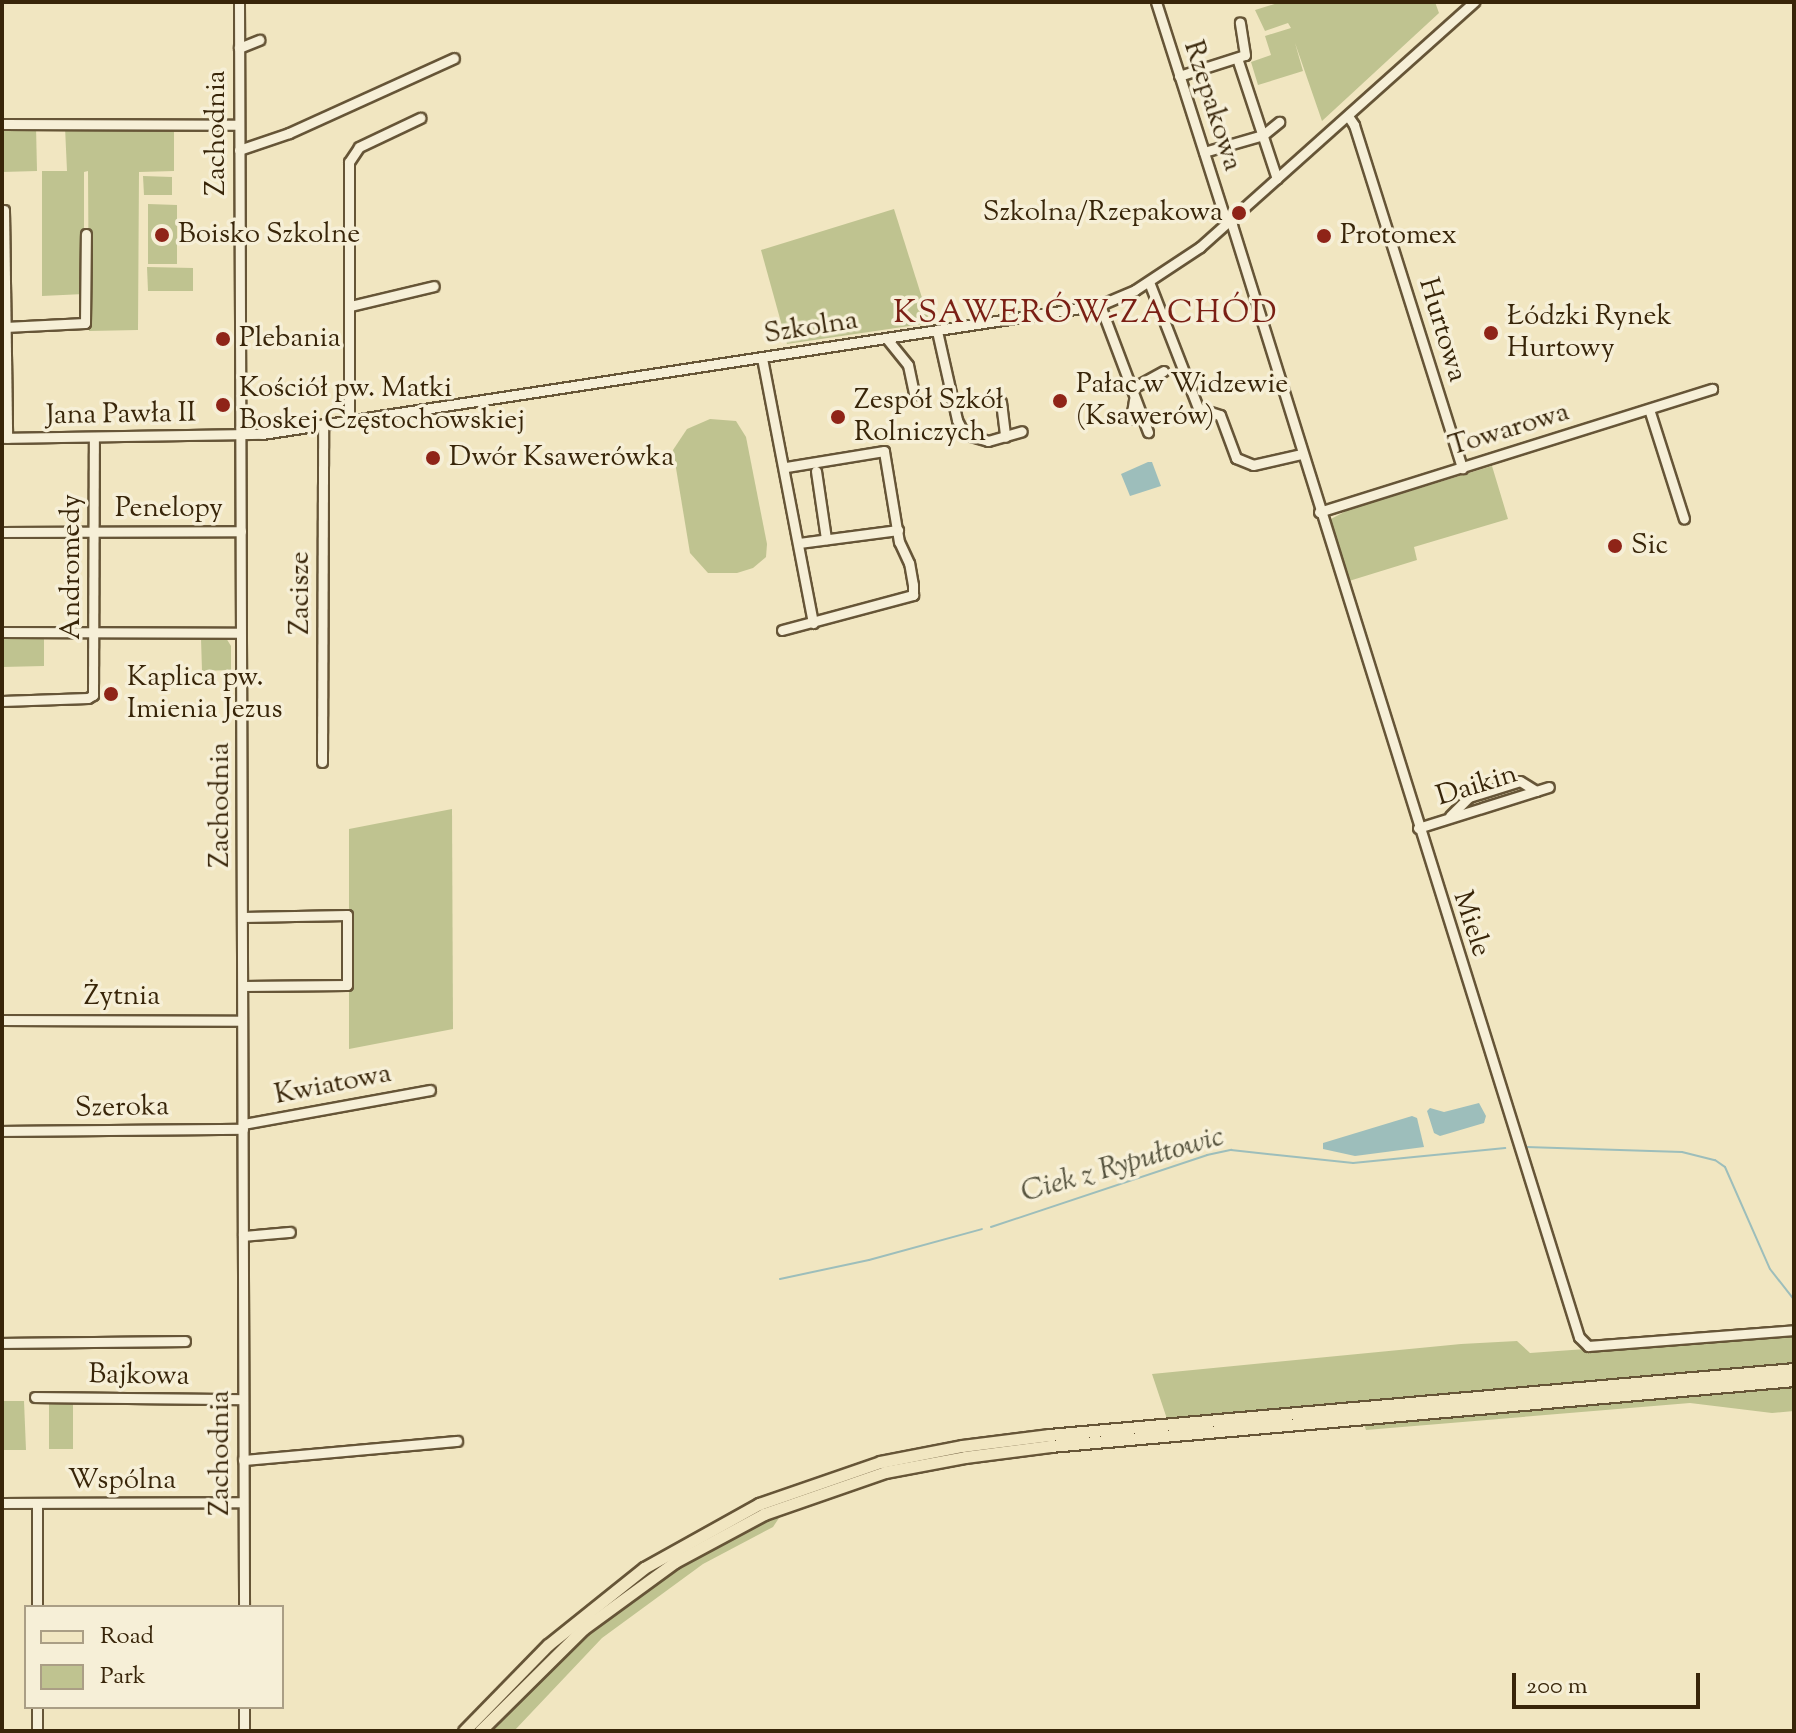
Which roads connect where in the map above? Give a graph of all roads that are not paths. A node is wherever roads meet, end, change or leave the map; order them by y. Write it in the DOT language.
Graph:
graph roads {
  1 [pos="239,2"];
  2 [pos="1156,2"];
  3 [pos="1474,2"];
  4 [pos="1240,22"];
  5 [pos="259,40"];
  6 [pos="239,48"];
  7 [pos="454,58"];
  8 [pos="1237,58"];
  9 [pos="1179,76"];
  10 [pos="1348,116"];
  11 [pos="420,118"];
  12 [pos="1279,122"];
  13 [pos="2,124"];
  14 [pos="239,125"];
  15 [pos="1263,135"];
  16 [pos="239,150"];
  17 [pos="1204,152"];
  18 [pos="1277,179"];
  19 [pos="4,210"];
  20 [pos="1229,222"];
  21 [pos="86,234"];
  22 [pos="1149,282"];
  23 [pos="434,286"];
  24 [pos="1100,305"];
  25 [pos="350,306"];
  26 [pos="5,327"];
  27 [pos="937,331"];
  28 [pos="887,339"];
  29 [pos="762,358"];
  30 [pos="1163,371"];
  31 [pos="1712,389"];
  32 [pos="1133,392"];
  33 [pos="914,394"];
  34 [pos="1001,402"];
  35 [pos="1649,409"];
  36 [pos="1131,419"];
  37 [pos="349,420"];
  38 [pos="323,424"];
  39 [pos="1022,431"];
  40 [pos="1148,432"];
  41 [pos="240,436"];
  42 [pos="94,437"];
  43 [pos="1005,437"];
  44 [pos="4,438"];
  45 [pos="1301,454"];
  46 [pos="786,467"];
  47 [pos="1462,468"];
  48 [pos="816,471"];
  49 [pos="1319,512"];
  50 [pos="1684,519"];
  51 [pos="898,530"];
  52 [pos="241,531"];
  53 [pos="2,532"];
  54 [pos="94,532"];
  55 [pos="826,539"];
  56 [pos="799,543"];
  57 [pos="813,623"];
  58 [pos="782,630"];
  59 [pos="2,632"];
  60 [pos="94,632"];
  61 [pos="240,633"];
  62 [pos="2,701"];
  63 [pos="322,762"];
  64 [pos="1549,787"];
  65 [pos="1418,828"];
  66 [pos="243,917"];
  67 [pos="243,986"];
  68 [pos="2,1020"];
  69 [pos="242,1021"];
  70 [pos="430,1090"];
  71 [pos="243,1127"];
  72 [pos="2,1131"];
  73 [pos="290,1232"];
  74 [pos="243,1236"];
  75 [pos="1794,1330"];
  76 [pos="185,1341"];
  77 [pos="2,1343"];
  78 [pos="1794,1369"];
  79 [pos="1794,1380"];
  80 [pos="35,1397"];
  81 [pos="243,1399"];
  82 [pos="457,1441"];
  83 [pos="243,1460"];
  84 [pos="243,1502"];
  85 [pos="2,1503"];
  86 [pos="37,1503"];
  87 [pos="37,1605"];
  88 [pos="244,1605"];
  89 [pos="37,1709"];
  90 [pos="244,1709"];
  91 [pos="37,1731"];
  92 [pos="244,1731"];
  93 [pos="464,1731"];
  94 [pos="480,1731"];
  1 -- 6 [label="street, Zachodnia"];
  2 -- 9 [label="street, Rzepakowa"];
  3 -- 10 [label="street, Szkolna"];
  4 -- 8 [label="street"];
  5 -- 6 [label="street"];
  6 -- 14 [label="street, Zachodnia"];
  7 -- 16 [label="street"];
  8 -- 9 [label="street"];
  8 -- 15 [label="street"];
  9 -- 17 [label="street, Rzepakowa"];
  10 -- 18 [label="street, Szkolna"];
  10 -- 47 [label="street, Hurtowa"];
  11 -- 25 [label="street"];
  12 -- 15 [label="street"];
  13 -- 14 [label="street"];
  14 -- 16 [label="street, Zachodnia"];
  15 -- 17 [label="street"];
  15 -- 18 [label="street"];
  16 -- 41 [label="street, Zachodnia"];
  17 -- 20 [label="street, Rzepakowa"];
  18 -- 20 [label="street, Szkolna"];
  19 -- 26 [label="street"];
  20 -- 22 [label="street, Szkolna"];
  20 -- 45 [label="street, Rzepakowa"];
  21 -- 26 [label="street"];
  22 -- 24 [label="street, Szkolna"];
  22 -- 45 [label="street"];
  23 -- 25 [label="street"];
  24 -- 27 [label="street, Szkolna"];
  24 -- 32 [label="street"];
  25 -- 37 [label="street"];
  26 -- 44 [label="street"];
  27 -- 28 [label="street, Szkolna"];
  27 -- 43 [label="street"];
  28 -- 29 [label="street, Szkolna"];
  28 -- 33 [label="street"];
  29 -- 37 [label="street, Szkolna"];
  29 -- 46 [label="street"];
  30 -- 32 [label="street"];
  31 -- 35 [label="street, Towarowa"];
  32 -- 36 [label="street"];
  32 -- 40 [label="street"];
  34 -- 43 [label="street"];
  35 -- 47 [label="street, Towarowa"];
  35 -- 50 [label="street"];
  37 -- 38 [label="street, Szkolna"];
  38 -- 41 [label="street, Szkolna"];
  38 -- 63 [label="street, Zacisze"];
  39 -- 43 [label="street"];
  41 -- 42 [label="street, Jana Pawła II"];
  41 -- 52 [label="street, Zachodnia"];
  42 -- 44 [label="street, Jana Pawła II"];
  42 -- 54 [label="street, Andromedy"];
  45 -- 49 [label="street, Miele"];
  46 -- 51 [label="street"];
  46 -- 56 [label="street"];
  47 -- 49 [label="street, Towarowa"];
  48 -- 55 [label="street"];
  49 -- 65 [label="street, Miele"];
  51 -- 55 [label="street"];
  51 -- 57 [label="street"];
  52 -- 54 [label="street, Penelopy"];
  52 -- 61 [label="street, Zachodnia"];
  53 -- 54 [label="street, Penelopy"];
  54 -- 60 [label="street, Andromedy"];
  55 -- 56 [label="street"];
  56 -- 57 [label="street"];
  57 -- 58 [label="street"];
  59 -- 60 [label="street"];
  60 -- 61 [label="street"];
  60 -- 62 [label="street, Andromedy"];
  61 -- 66 [label="street, Zachodnia"];
  64 -- 65 [label="street, Daikin"];
  65 -- 75 [label="street, Miele"];
  66 -- 67 [label="street, Zachodnia"];
  66 -- 67 [label="street"];
  67 -- 69 [label="street, Zachodnia"];
  68 -- 69 [label="street, Żytnia"];
  69 -- 71 [label="street, Zachodnia"];
  70 -- 71 [label="street, Kwiatowa"];
  71 -- 72 [label="street, Szeroka"];
  71 -- 74 [label="street, Zachodnia"];
  73 -- 74 [label="street"];
  74 -- 81 [label="street, Zachodnia"];
  76 -- 77 [label="street"];
  78 -- 93 [label="main road"];
  79 -- 94 [label="main road"];
  80 -- 81 [label="street, Bajkowa"];
  81 -- 83 [label="street, Zachodnia"];
  82 -- 83 [label="street"];
  83 -- 84 [label="street, Zachodnia"];
  84 -- 86 [label="street, Wspólna"];
  84 -- 88 [label="street, Zachodnia"];
  85 -- 86 [label="street, Wspólna"];
  86 -- 87 [label="street"];
  89 -- 91 [label="street"];
  90 -- 92 [label="street"];
}
